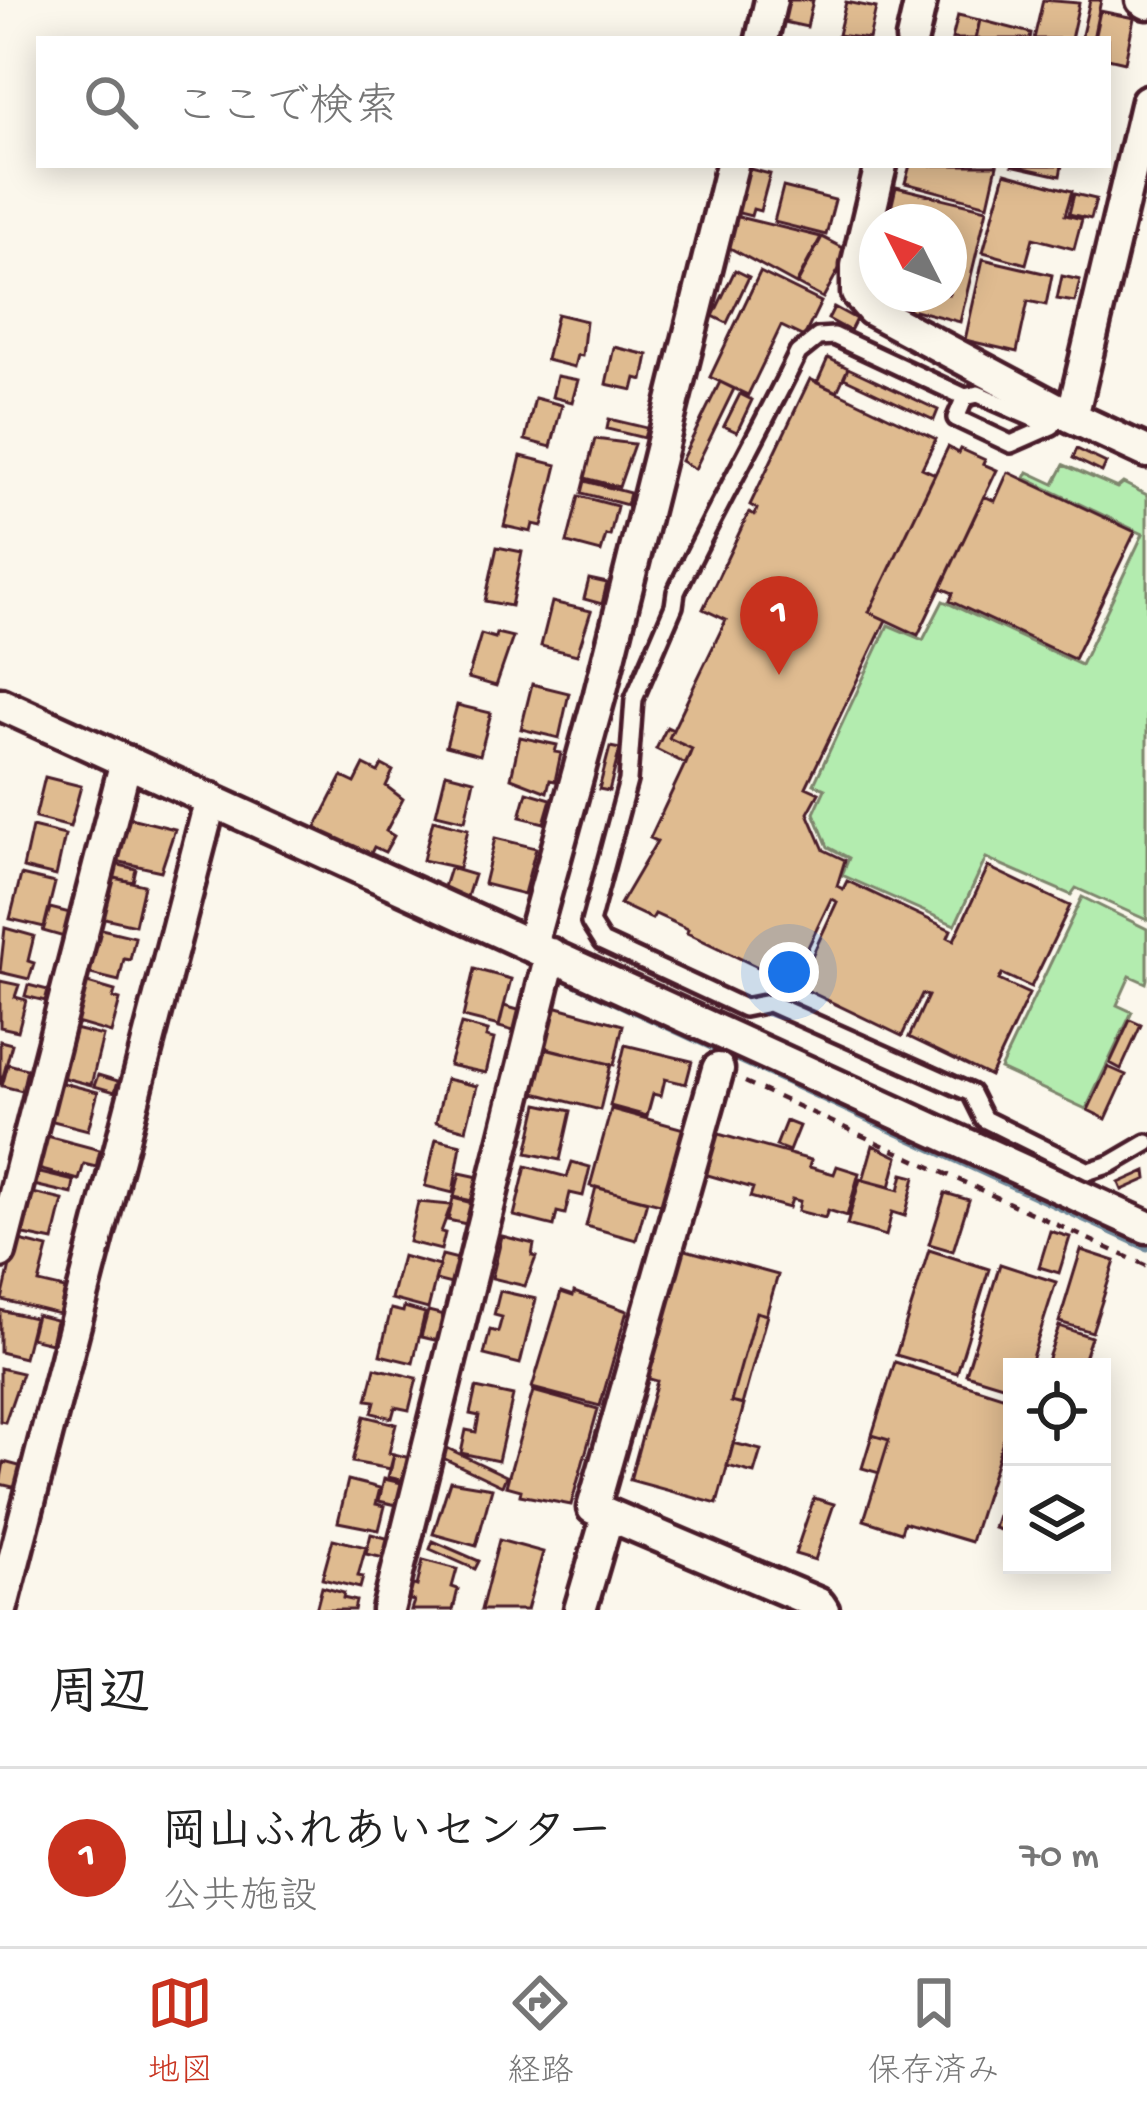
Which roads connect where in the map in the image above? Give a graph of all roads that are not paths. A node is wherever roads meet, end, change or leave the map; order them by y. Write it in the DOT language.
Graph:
graph roads {
  1 [pos="771,0"];
  2 [pos="921,0"];
  3 [pos="763,36"];
  4 [pos="912,36"];
  5 [pos="1147,101"];
  6 [pos="731,168"];
  7 [pos="880,168"];
  8 [pos="965,397"];
  9 [pos="1061,422"];
  10 [pos="1147,452"];
  11 [pos="0,704"];
  12 [pos="124,771"];
  13 [pos="207,810"];
  14 [pos="543,961"];
  15 [pos="718,1070"];
  16 [pos="1147,1143"];
  17 [pos="1147,1227"];
  18 [pos="0,1252"];
  19 [pos="608,1515"];
  20 [pos="5,1572"];
  21 [pos="1,1610"];
  22 [pos="388,1610"];
  23 [pos="580,1610"];
  24 [pos="823,1610"];
  1 -- 3 [label="street"];
  2 -- 4 [label="street"];
  5 -- 9 [label="street"];
  6 -- 14 [label="street"];
  7 -- 9 [label="street"];
  8 -- 9 [label="lane"];
  8 -- 9 [label="lane"];
  8 -- 16 [label="lane"];
  9 -- 10 [label="street"];
  11 -- 12 [label="street"];
  12 -- 13 [label="street"];
  12 -- 18 [label="street"];
  13 -- 14 [label="street"];
  13 -- 20 [label="street"];
  14 -- 17 [label="street"];
  14 -- 22 [label="street"];
  15 -- 19 [label="street"];
  19 -- 23 [label="street"];
  19 -- 24 [label="street"];
  20 -- 21 [label="street"];
}
